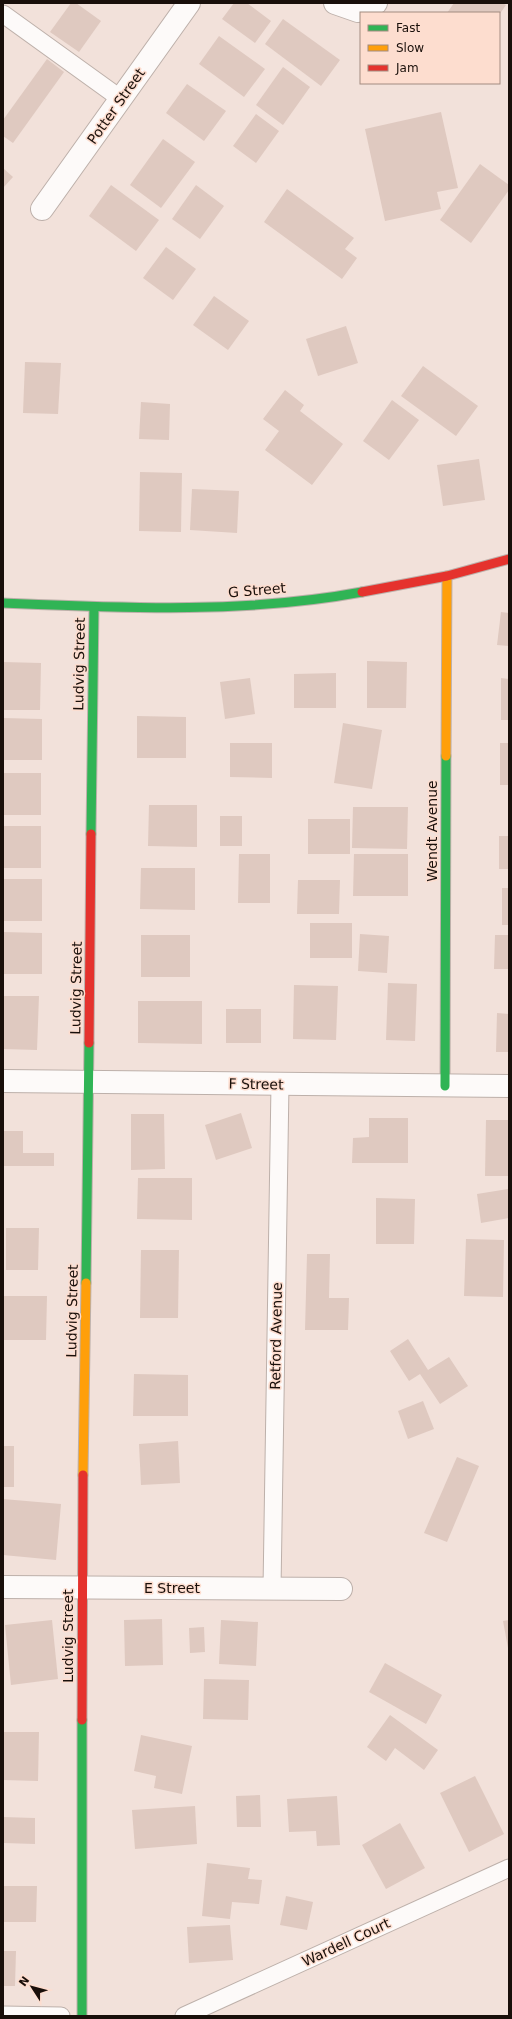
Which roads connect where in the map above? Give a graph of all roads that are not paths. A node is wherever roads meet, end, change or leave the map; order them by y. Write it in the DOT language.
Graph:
graph roads {
  1 [pos="189,3"];
  2 [pos="335,3"];
  3 [pos="367,7"];
  4 [pos="3,14"];
  5 [pos="121,99"];
  6 [pos="42,209"];
  7 [pos="509,559"];
  8 [pos="447,576"];
  9 [pos="3,603"];
  10 [pos="94,607"];
  11 [pos="3,1081"];
  12 [pos="89,1081"];
  13 [pos="280,1084"];
  14 [pos="445,1086"];
  15 [pos="509,1086"];
  16 [pos="3,1587"];
  17 [pos="82,1588"];
  18 [pos="272,1589"];
  19 [pos="341,1589"];
  20 [pos="509,1868"];
  21 [pos="3,2015"];
  22 [pos="62,2016"];
  23 [pos="82,2016"];
  24 [pos="184,2016"];
  1 -- 5 [label="street, Potter Street"];
  2 -- 3 [label="street"];
  4 -- 5 [label="lane"];
  5 -- 6 [label="street, Potter Street"];
  7 -- 8 [label="street, G Street"];
  8 -- 10 [label="street, G Street"];
  8 -- 14 [label="street, Wendt Avenue"];
  9 -- 10 [label="street, G Street"];
  10 -- 12 [label="street, Ludvig Street"];
  11 -- 12 [label="street, F Street"];
  12 -- 13 [label="street, F Street"];
  12 -- 17 [label="street, Ludvig Street"];
  13 -- 14 [label="street, F Street"];
  13 -- 18 [label="lane, Retford Avenue"];
  14 -- 15 [label="street, F Street"];
  16 -- 17 [label="street, E Street"];
  17 -- 18 [label="street, E Street"];
  17 -- 23 [label="street, Ludvig Street"];
  18 -- 19 [label="street, E Street"];
  20 -- 24 [label="lane, Wardell Court"];
  21 -- 22 [label="lane"];
}
